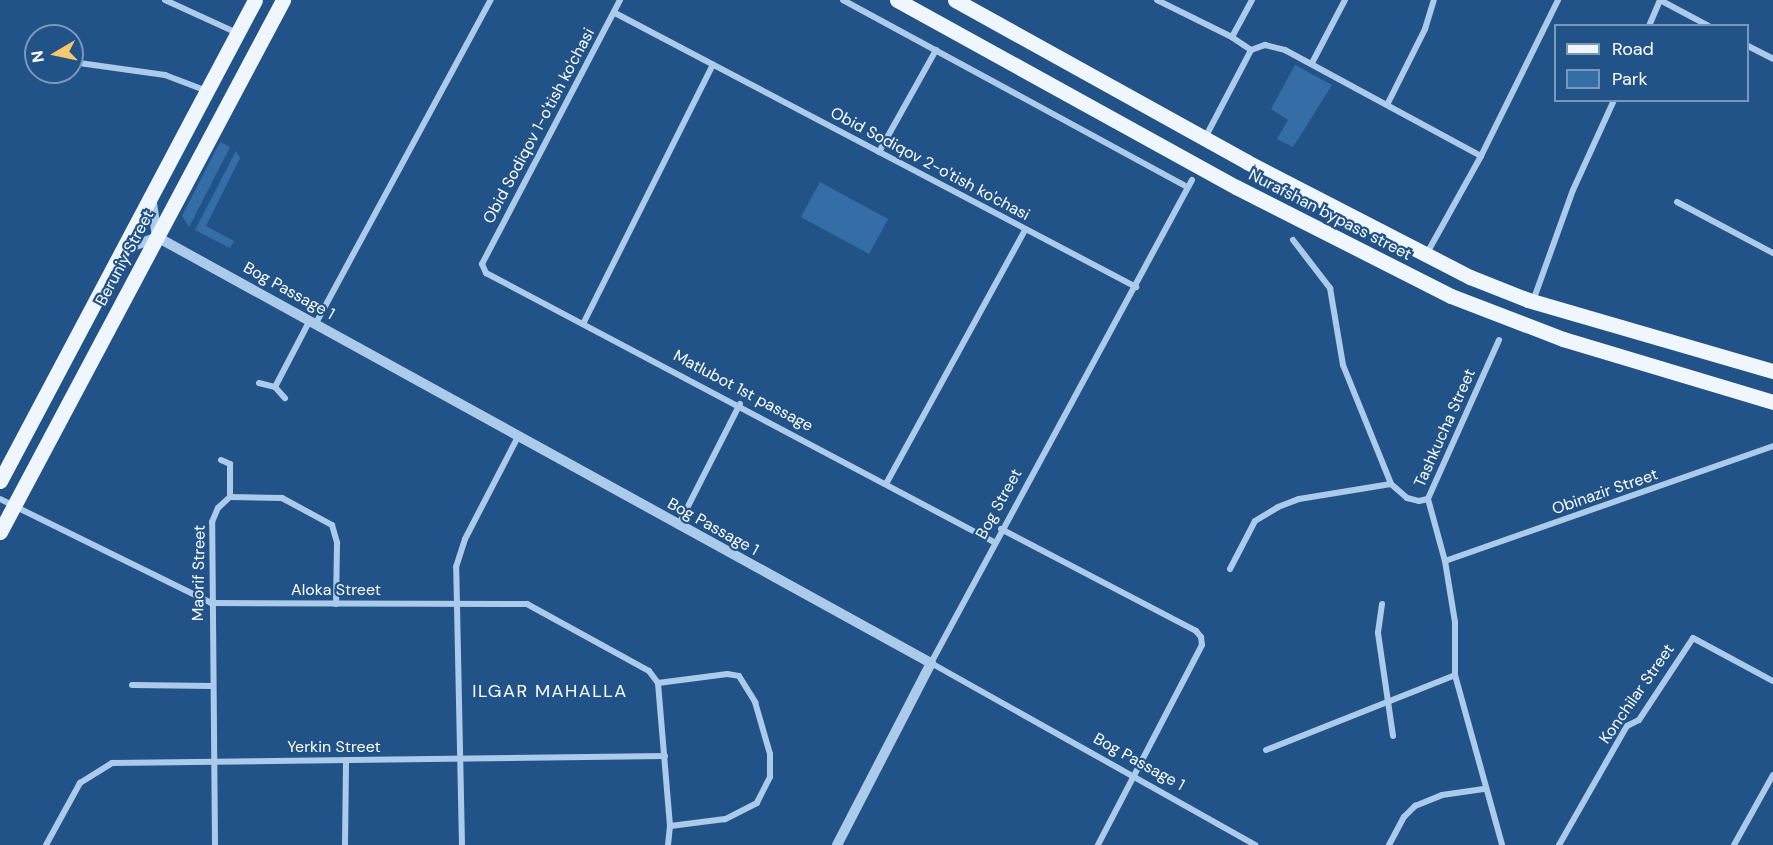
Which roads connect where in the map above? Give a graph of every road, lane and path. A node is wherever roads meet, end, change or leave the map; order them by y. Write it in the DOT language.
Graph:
graph roads {
  1 [pos="165,0"];
  2 [pos="255,0"];
  3 [pos="283,0"];
  4 [pos="491,0"];
  5 [pos="620,0"];
  6 [pos="843,0"];
  7 [pos="897,0"];
  8 [pos="955,0"];
  9 [pos="1157,0"];
  10 [pos="1252,0"];
  11 [pos="1346,0"];
  12 [pos="1434,0"];
  13 [pos="1558,0"];
  14 [pos="1660,0"];
  15 [pos="615,13"];
  16 [pos="1649,24"];
  17 [pos="1705,24"];
  18 [pos="238,34"];
  19 [pos="1232,37"];
  20 [pos="1749,47"];
  21 [pos="936,50"];
  22 [pos="1251,50"];
  23 [pos="1773,59"];
  24 [pos="1312,63"];
  25 [pos="84,64"];
  26 [pos="713,64"];
  27 [pos="207,91"];
  28 [pos="1613,102"];
  29 [pos="1388,103"];
  30 [pos="1205,139"];
  31 [pos="879,152"];
  32 [pos="1481,156"];
  33 [pos="1192,180"];
  34 [pos="1188,187"];
  35 [pos="151,196"];
  36 [pos="1677,202"];
  37 [pos="1025,230"];
  38 [pos="157,237"];
  39 [pos="1293,240"];
  40 [pos="122,250"];
  41 [pos="1773,253"];
  42 [pos="1425,255"];
  43 [pos="482,264"];
  44 [pos="1136,287"];
  45 [pos="1533,302"];
  46 [pos="313,321"];
  47 [pos="584,322"];
  48 [pos="1499,340"];
  49 [pos="1773,371"];
  50 [pos="259,384"];
  51 [pos="275,387"];
  52 [pos="285,398"];
  53 [pos="1773,402"];
  54 [pos="740,404"];
  55 [pos="519,435"];
  56 [pos="1773,446"];
  57 [pos="221,460"];
  58 [pos="0,481"];
  59 [pos="886,484"];
  60 [pos="1390,484"];
  61 [pos="230,497"];
  62 [pos="0,499"];
  63 [pos="1428,499"];
  64 [pos="15,504"];
  65 [pos="678,525"];
  66 [pos="1001,529"];
  67 [pos="0,532"];
  68 [pos="994,542"];
  69 [pos="1445,561"];
  70 [pos="1230,569"];
  71 [pos="212,603"];
  72 [pos="336,604"];
  73 [pos="457,604"];
  74 [pos="1382,604"];
  75 [pos="931,663"];
  76 [pos="1455,675"];
  77 [pos="1773,681"];
  78 [pos="658,683"];
  79 [pos="132,685"];
  80 [pos="213,686"];
  81 [pos="1389,705"];
  82 [pos="1393,736"];
  83 [pos="1266,750"];
  84 [pos="665,756"];
  85 [pos="460,760"];
  86 [pos="214,761"];
  87 [pos="346,761"];
  88 [pos="1133,774"];
  89 [pos="1773,775"];
  90 [pos="1484,789"];
  91 [pos="670,826"];
  92 [pos="46,845"];
  93 [pos="215,845"];
  94 [pos="345,845"];
  95 [pos="462,845"];
  96 [pos="668,845"];
  97 [pos="837,845"];
  98 [pos="1098,845"];
  99 [pos="1255,845"];
  100 [pos="1389,845"];
  101 [pos="1502,845"];
  102 [pos="1559,845"];
  103 [pos="1734,845"];
  1 -- 18 [label="street"];
  2 -- 18 [label="main road, Beruniy Street"];
  3 -- 38 [label="main road, Beruniy Street"];
  4 -- 46 [label="street"];
  5 -- 15 [label="street, Obid Sodiqov 1-o'tish ko'chasi"];
  6 -- 21 [label="street"];
  7 -- 53 [label="main road, Nurafshan bypass street"];
  8 -- 30 [label="main road, Nurafshan bypass street"];
  9 -- 19 [label="street"];
  10 -- 19 [label="street"];
  11 -- 24 [label="street"];
  12 -- 29 [label="street"];
  13 -- 32 [label="street"];
  14 -- 16 [label="street"];
  14 -- 17 [label="street"];
  15 -- 26 [label="street, Obid Sodiqov 2-o'tish ko'chasi"];
  15 -- 43 [label="street, Obid Sodiqov 1-o'tish ko'chasi"];
  18 -- 27 [label="main road, Beruniy Street"];
  19 -- 22 [label="street"];
  20 -- 23 [label="street"];
  21 -- 31 [label="street"];
  21 -- 34 [label="street"];
  22 -- 24 [label="street"];
  22 -- 30 [label="street"];
  24 -- 29 [label="street"];
  25 -- 27 [label="street"];
  26 -- 31 [label="street, Obid Sodiqov 2-o'tish ko'chasi"];
  26 -- 47 [label="street"];
  27 -- 35 [label="main road, Beruniy Street"];
  28 -- 45 [label="street"];
  29 -- 32 [label="street"];
  30 -- 42 [label="main road, Nurafshan bypass street"];
  31 -- 37 [label="street, Obid Sodiqov 2-o'tish ko'chasi"];
  32 -- 42 [label="street"];
  33 -- 34 [label="street, Bog Street"];
  34 -- 44 [label="street, Bog Street"];
  35 -- 38 [label="street"];
  35 -- 40 [label="main road, Beruniy Street"];
  36 -- 41 [label="street"];
  37 -- 44 [label="street, Obid Sodiqov 2-o'tish ko'chasi"];
  37 -- 59 [label="street"];
  38 -- 40 [label="street"];
  38 -- 46 [label="street, Bog Passage 1"];
  38 -- 64 [label="main road, Beruniy Street"];
  39 -- 60 [label="street"];
  40 -- 58 [label="main road, Beruniy Street"];
  42 -- 45 [label="main road, Nurafshan bypass street"];
  43 -- 47 [label="street, Matlubot 1st passage"];
  44 -- 66 [label="street, Bog Street"];
  45 -- 49 [label="main road, Nurafshan bypass street"];
  46 -- 51 [label="street"];
  46 -- 55 [label="street, Bog Passage 1"];
  47 -- 54 [label="street, Matlubot 1st passage"];
  48 -- 63 [label="street, Tashkucha Street"];
  50 -- 51 [label="street"];
  51 -- 52 [label="street"];
  54 -- 59 [label="street, Matlubot 1st passage"];
  54 -- 65 [label="street"];
  55 -- 65 [label="street, Bog Passage 1"];
  55 -- 73 [label="street"];
  56 -- 69 [label="street, Obinazir Street"];
  57 -- 61 [label="street"];
  59 -- 68 [label="street, Matlubot 1st passage"];
  60 -- 63 [label="street"];
  60 -- 70 [label="street"];
  61 -- 71 [label="street, Maorif Street"];
  61 -- 72 [label="street"];
  62 -- 64 [label="street, Aloka Street"];
  63 -- 69 [label="street, Tashkucha Street"];
  64 -- 67 [label="main road, Beruniy Street"];
  64 -- 71 [label="street, Aloka Street"];
  65 -- 75 [label="street, Bog Passage 1"];
  66 -- 68 [label="street, Bog Street"];
  66 -- 88 [label="street"];
  68 -- 75 [label="street, Bog Street"];
  69 -- 76 [label="street, Tashkucha Street"];
  71 -- 72 [label="street, Aloka Street"];
  71 -- 80 [label="street, Maorif Street"];
  72 -- 73 [label="street, Aloka Street"];
  73 -- 78 [label="street, Aloka Street"];
  73 -- 85 [label="street"];
  74 -- 81 [label="street"];
  75 -- 88 [label="street, Bog Passage 1"];
  75 -- 97 [label="street, Bog Street"];
  76 -- 81 [label="street"];
  76 -- 90 [label="street, Tashkucha Street"];
  77 -- 102 [label="street, Konchilar Street"];
  78 -- 84 [label="street"];
  78 -- 91 [label="street"];
  79 -- 80 [label="street"];
  80 -- 86 [label="street, Maorif Street"];
  81 -- 82 [label="street"];
  81 -- 83 [label="street"];
  84 -- 85 [label="street, Yerkin Street"];
  84 -- 91 [label="street"];
  85 -- 87 [label="street, Yerkin Street"];
  85 -- 95 [label="street"];
  86 -- 87 [label="street, Yerkin Street"];
  86 -- 92 [label="street, Yerkin Street"];
  86 -- 93 [label="street, Maorif Street"];
  87 -- 94 [label="street"];
  88 -- 98 [label="street"];
  88 -- 99 [label="street, Bog Passage 1"];
  89 -- 103 [label="street"];
  90 -- 100 [label="street"];
  90 -- 101 [label="street, Tashkucha Street"];
  91 -- 96 [label="street"];
}
